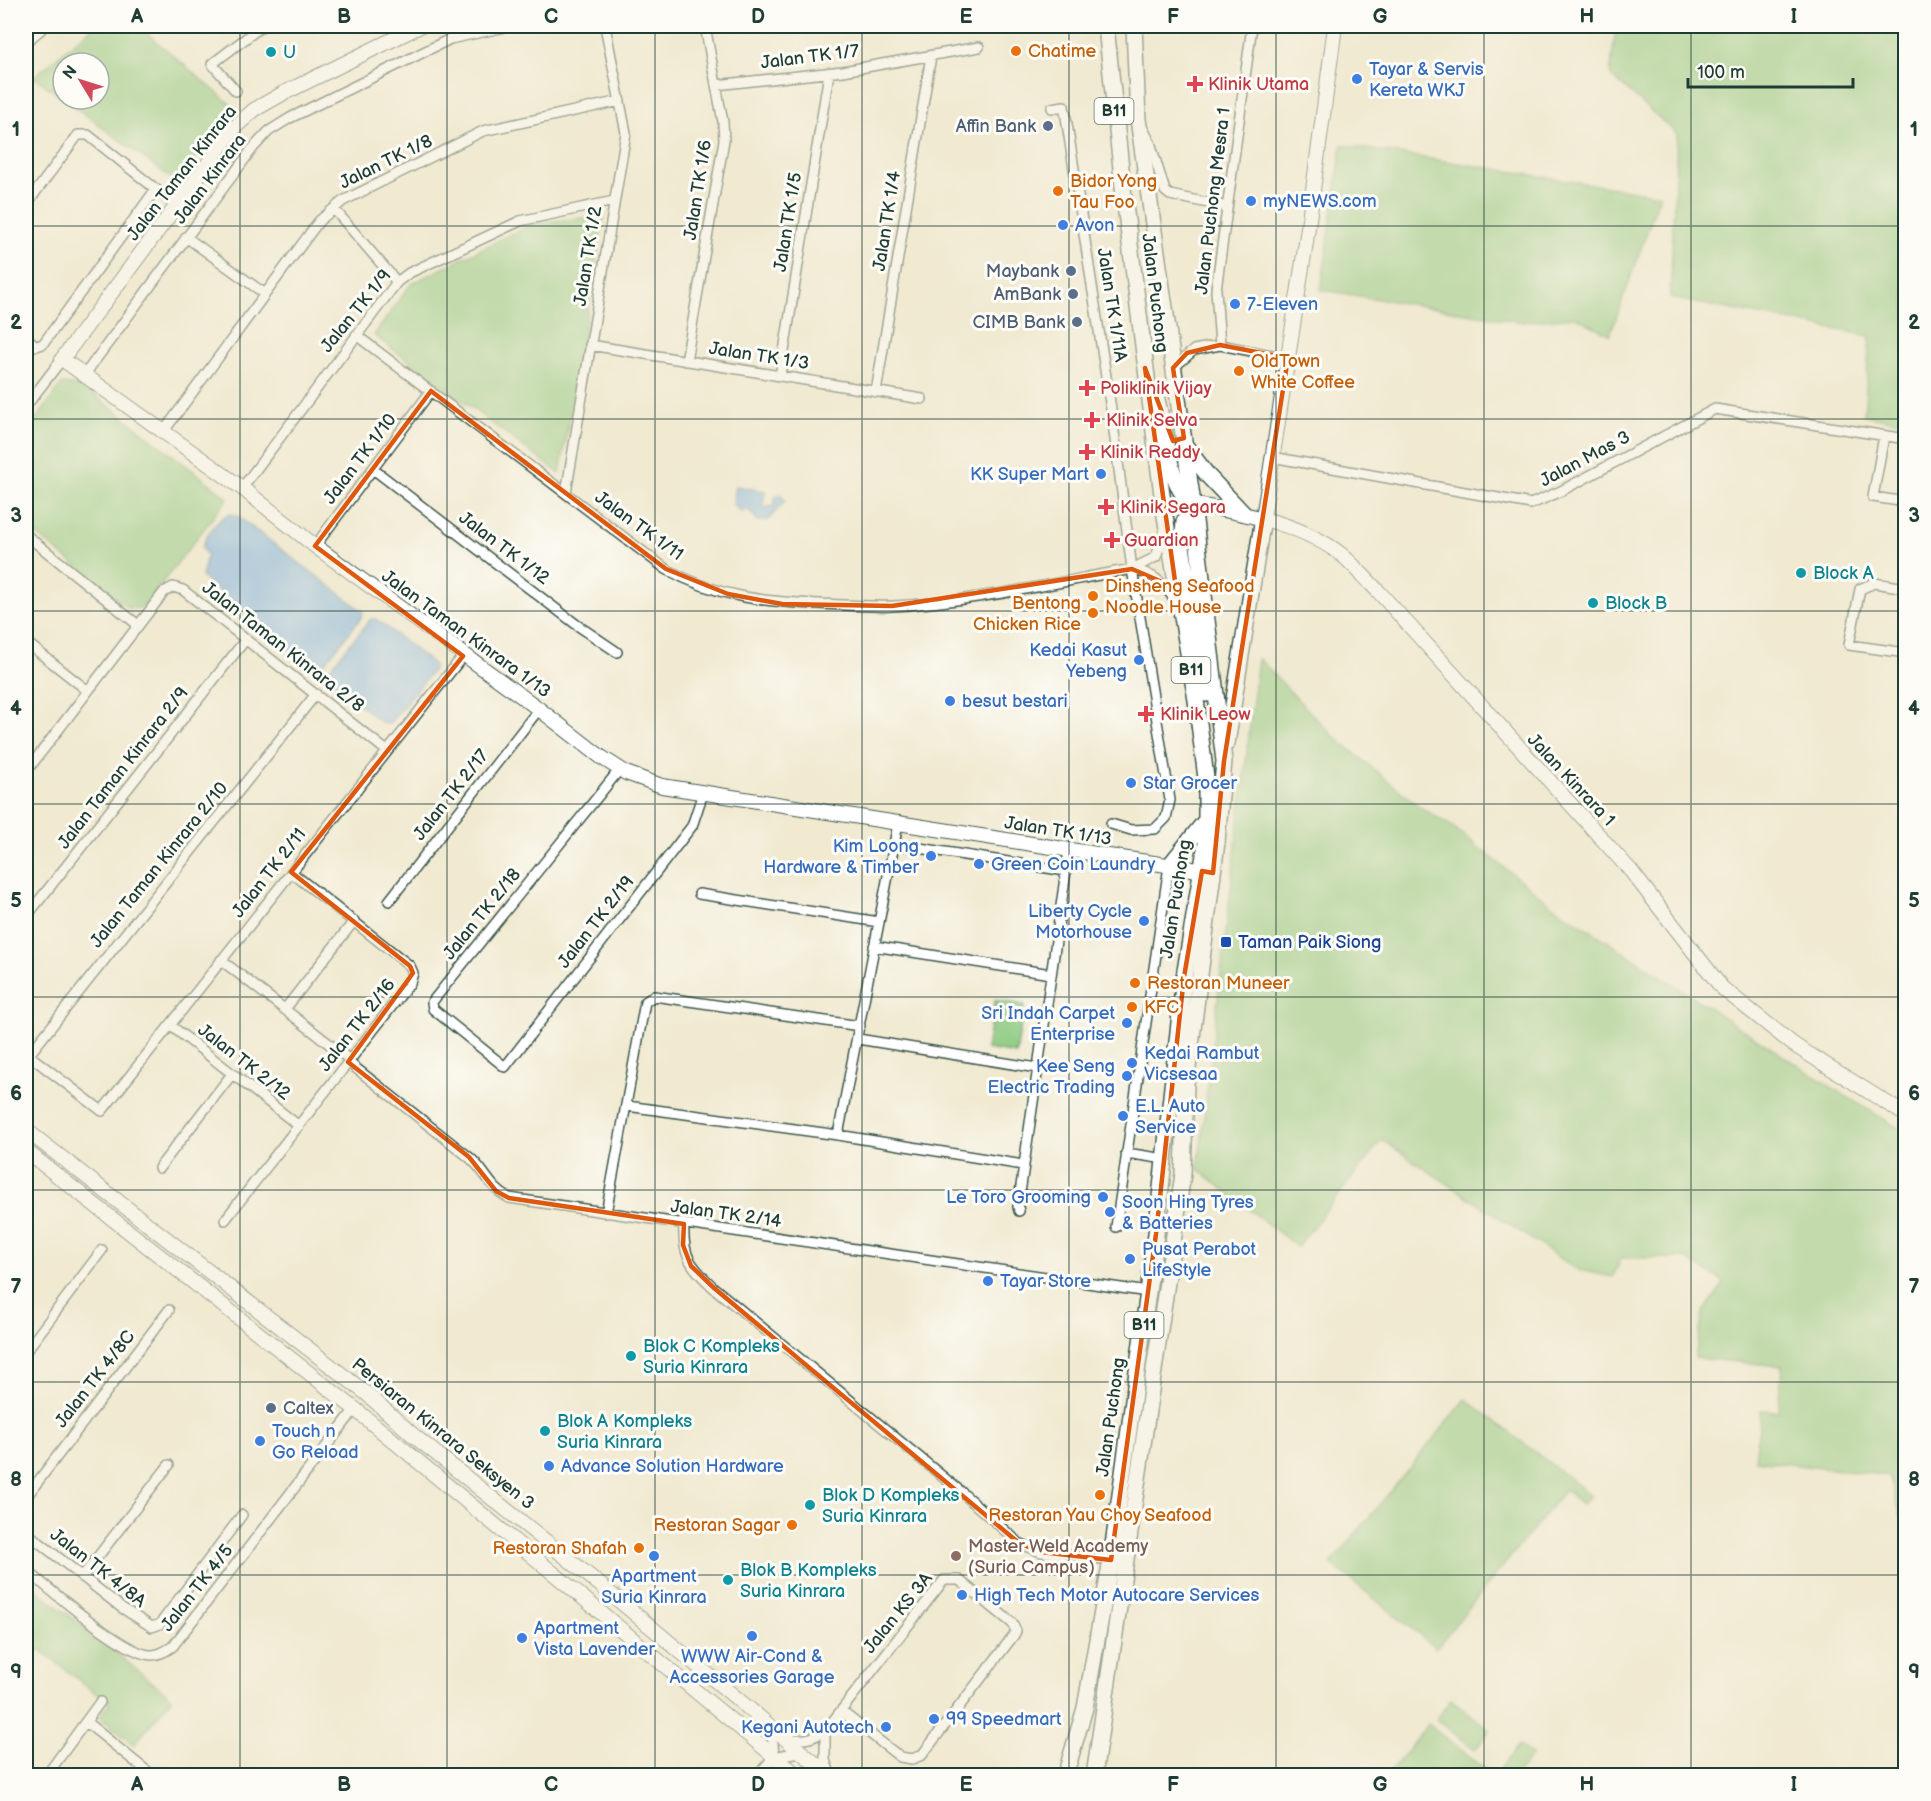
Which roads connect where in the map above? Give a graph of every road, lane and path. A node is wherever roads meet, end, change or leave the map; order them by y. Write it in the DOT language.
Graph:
graph roads {
  1 [pos="38,26"];
  2 [pos="262,26"];
  3 [pos="420,26"];
  4 [pos="510,26"];
  5 [pos="604,26"];
  6 [pos="705,26"];
  7 [pos="1134,26"];
  8 [pos="1252,26"];
  9 [pos="1335,26"];
  10 [pos="403,29"];
  11 [pos="1105,29"];
  12 [pos="26,36"];
  13 [pos="979,47"];
  14 [pos="931,56"];
  15 [pos="829,72"];
  16 [pos="716,85"];
  17 [pos="236,91"];
  18 [pos="620,100"];
  19 [pos="1052,108"];
  20 [pos="1137,118"];
  21 [pos="156,189"];
  22 [pos="614,201"];
  23 [pos="26,205"];
  24 [pos="177,206"];
  25 [pos="1227,207"];
  26 [pos="334,208"];
  27 [pos="186,237"];
  28 [pos="397,282"];
  29 [pos="265,294"];
  30 [pos="356,335"];
  31 [pos="26,337"];
  32 [pos="590,345"];
  33 [pos="1220,345"];
  34 [pos="1288,358"];
  35 [pos="62,359"];
  36 [pos="686,361"];
  37 [pos="1145,368"];
  38 [pos="1173,368"];
  39 [pos="85,374"];
  40 [pos="780,376"];
  41 [pos="431,391"];
  42 [pos="876,392"];
  43 [pos="922,399"];
  44 [pos="26,406"];
  45 [pos="164,431"];
  46 [pos="1884,436"];
  47 [pos="1905,439"];
  48 [pos="1185,446"];
  49 [pos="1272,458"];
  50 [pos="373,469"];
  51 [pos="242,488"];
  52 [pos="566,493"];
  53 [pos="1905,502"];
  54 [pos="1193,504"];
  55 [pos="1243,513"];
  56 [pos="1263,518"];
  57 [pos="1166,525"];
  58 [pos="26,535"];
  59 [pos="315,546"];
  60 [pos="1132,569"];
  61 [pos="1905,588"];
  62 [pos="1179,607"];
  63 [pos="138,625"];
  64 [pos="246,639"];
  65 [pos="26,642"];
  66 [pos="617,652"];
  67 [pos="1905,653"];
  68 [pos="463,656"];
  69 [pos="88,691"];
  70 [pos="316,694"];
  71 [pos="539,709"];
  72 [pos="387,751"];
  73 [pos="26,753"];
  74 [pos="35,760"];
  75 [pos="1224,761"];
  76 [pos="620,769"];
  77 [pos="26,772"];
  78 [pos="1206,778"];
  79 [pos="703,793"];
  80 [pos="1206,820"];
  81 [pos="898,824"];
  82 [pos="1111,824"];
  83 [pos="894,844"];
  84 [pos="1069,850"];
  85 [pos="1169,866"];
  86 [pos="1066,871"];
  87 [pos="291,872"];
  88 [pos="1207,872"];
  89 [pos="699,894"];
  90 [pos="389,901"];
  91 [pos="26,917"];
  92 [pos="354,921"];
  93 [pos="879,922"];
  94 [pos="874,946"];
  95 [pos="221,960"];
  96 [pos="1051,974"];
  97 [pos="285,1009"];
  98 [pos="170,1025"];
  99 [pos="860,1026"];
  100 [pos="858,1039"];
  101 [pos="27,1054"];
  102 [pos="349,1061"];
  103 [pos="505,1067"];
  104 [pos="1037,1068"];
  105 [pos="232,1074"];
  106 [pos="627,1106"];
  107 [pos="1905,1115"];
  108 [pos="299,1126"];
  109 [pos="26,1130"];
  110 [pos="838,1135"];
  111 [pos="26,1150"];
  112 [pos="1126,1153"];
  113 [pos="1165,1159"];
  114 [pos="1023,1165"];
  115 [pos="159,1168"];
  116 [pos="1019,1211"];
  117 [pos="606,1213"];
  118 [pos="225,1220"];
  119 [pos="684,1224"];
  120 [pos="1116,1227"];
  121 [pos="102,1250"];
  122 [pos="1148,1292"];
  123 [pos="169,1310"];
  124 [pos="297,1341"];
  125 [pos="26,1351"];
  126 [pos="355,1409"];
  127 [pos="413,1435"];
  128 [pos="169,1465"];
  129 [pos="26,1497"];
  130 [pos="242,1515"];
  131 [pos="26,1532"];
  132 [pos="1111,1560"];
  133 [pos="26,1570"];
  134 [pos="82,1577"];
  135 [pos="100,1702"];
  136 [pos="841,1711"];
  137 [pos="86,1722"];
  138 [pos="825,1731"];
  139 [pos="776,1733"];
  140 [pos="800,1752"];
  141 [pos="774,1756"];
  142 [pos="46,1776"];
  143 [pos="153,1776"];
  144 [pos="757,1776"];
  145 [pos="798,1776"];
  146 [pos="831,1776"];
  147 [pos="1065,1776"];
  148 [pos="1094,1776"];
  1 -- 12 [label="highway"];
  2 -- 17 [label="street"];
  3 -- 10 [label="street, Jalan Taman Kinrara"];
  4 -- 27 [label="street, Jalan Kinrara"];
  5 -- 18 [label="street, Jalan TK 1/2"];
  6 -- 16 [label="street, Jalan TK 1/6"];
  7 -- 20 [label="main road, Jalan Puchong / B11"];
  8 -- 25 [label="street, Jalan Puchong Mesra 1"];
  9 -- 34 [label="street"];
  10 -- 24 [label="street, Jalan Taman Kinrara"];
  11 -- 37 [label="main road, Jalan Puchong / B11"];
  13 -- 14 [label="street, Jalan TK 1/7"];
  14 -- 15 [label="street, Jalan TK 1/7"];
  14 -- 42 [label="street, Jalan TK 1/4"];
  15 -- 16 [label="street, Jalan TK 1/7"];
  15 -- 40 [label="street, Jalan TK 1/5"];
  16 -- 36 [label="street, Jalan TK 1/6"];
  18 -- 22 [label="street, Jalan TK 1/2"];
  18 -- 26 [label="street, Jalan TK 1/8"];
  19 -- 60 [label="street, Jalan TK 1/11A"];
  20 -- 25 [label="street"];
  20 -- 38 [label="main road, Jalan Puchong / B11"];
  21 -- 23 [label="street"];
  21 -- 24 [label="street"];
  21 -- 31 [label="street"];
  22 -- 28 [label="street, Jalan TK 1/9"];
  22 -- 32 [label="street, Jalan TK 1/2"];
  24 -- 35 [label="street, Jalan Taman Kinrara"];
  25 -- 33 [label="street, Jalan Puchong Mesra 1"];
  26 -- 28 [label="street"];
  26 -- 29 [label="street, Jalan TK 1/8"];
  27 -- 29 [label="street"];
  27 -- 39 [label="street, Jalan Kinrara"];
  28 -- 30 [label="street, Jalan TK 1/9"];
  29 -- 45 [label="street, Jalan TK 1/8"];
  30 -- 41 [label="street, Jalan TK 1/11"];
  30 -- 51 [label="street, Jalan TK 1/9"];
  32 -- 36 [label="street, Jalan TK 1/3"];
  32 -- 52 [label="street, Jalan TK 1/2"];
  33 -- 34 [label="street"];
  33 -- 38 [label="street"];
  34 -- 49 [label="street"];
  35 -- 39 [label="street, Jalan Taman Kinrara 1/13"];
  35 -- 44 [label="street, Jalan Taman Kinrara"];
  36 -- 40 [label="street, Jalan TK 1/3"];
  37 -- 54 [label="main road"];
  37 -- 57 [label="main road, Jalan Puchong / B11"];
  38 -- 48 [label="main road, Jalan Puchong / B11"];
  39 -- 45 [label="street, Jalan Taman Kinrara 1/13"];
  40 -- 42 [label="street, Jalan TK 1/3"];
  41 -- 50 [label="street, Jalan TK 1/10"];
  41 -- 52 [label="street, Jalan TK 1/11"];
  42 -- 43 [label="street, Jalan TK 1/3"];
  45 -- 51 [label="street, Jalan Taman Kinrara 1/13"];
  46 -- 47 [label="street, Jalan Mas 3"];
  46 -- 49 [label="street, Jalan Mas 3"];
  46 -- 53 [label="street"];
  48 -- 54 [label="main road, Jalan Puchong / B11"];
  48 -- 55 [label="main road"];
  49 -- 56 [label="street"];
  50 -- 59 [label="street, Jalan TK 1/10"];
  50 -- 66 [label="street, Jalan TK 1/12"];
  51 -- 59 [label="street, Jalan Taman Kinrara 1/13"];
  52 -- 60 [label="street, Jalan TK 1/11"];
  54 -- 55 [label="street, Jalan Kinrara 1"];
  54 -- 75 [label="main road, Jalan Puchong / B11"];
  54 -- 78 [label="main road"];
  55 -- 56 [label="street, Jalan Kinrara 1"];
  56 -- 75 [label="main road"];
  56 -- 107 [label="street, Jalan Kinrara 1"];
  57 -- 60 [label="street"];
  57 -- 62 [label="main road, Jalan Puchong / B11"];
  58 -- 63 [label="street"];
  59 -- 68 [label="street, Jalan Taman Kinrara 1/13"];
  60 -- 62 [label="street"];
  60 -- 82 [label="street, Jalan TK 1/11A"];
  61 -- 67 [label="street"];
  62 -- 78 [label="main road, Jalan Puchong / B11"];
  63 -- 64 [label="street, Jalan Taman Kinrara 2/8"];
  63 -- 69 [label="street, Jalan Taman Kinrara 2/8"];
  64 -- 70 [label="street, Jalan Taman Kinrara 2/8"];
  64 -- 91 [label="street, Jalan Taman Kinrara 2/9"];
  65 -- 69 [label="street"];
  68 -- 71 [label="street, Jalan Taman Kinrara 1/13"];
  68 -- 72 [label="street, Jalan TK 2/11"];
  69 -- 74 [label="street, Jalan Taman Kinrara 2/8"];
  70 -- 72 [label="street, Jalan Taman Kinrara 2/8"];
  70 -- 101 [label="street, Jalan Taman Kinrara 2/10"];
  71 -- 76 [label="street, Jalan Taman Kinrara 1/13"];
  71 -- 90 [label="street, Jalan TK 2/17"];
  72 -- 87 [label="street, Jalan TK 2/11"];
  73 -- 74 [label="street"];
  74 -- 77 [label="street, Jalan Taman Kinrara 2/8"];
  75 -- 88 [label="main road, Jalan Puchong / B11"];
  76 -- 79 [label="street, Jalan Taman Kinrara 1/13"];
  76 -- 103 [label="street, Jalan TK 2/18"];
  78 -- 80 [label="main road, Jalan Puchong / B11"];
  79 -- 81 [label="street, Jalan Taman Kinrara 1/13"];
  79 -- 103 [label="street, Jalan TK 2/19"];
  80 -- 85 [label="main road"];
  80 -- 88 [label="main road, Jalan Puchong / B11"];
  81 -- 83 [label="street"];
  81 -- 84 [label="street, Jalan TK 1/13"];
  83 -- 86 [label="street"];
  83 -- 93 [label="street"];
  84 -- 85 [label="street, Jalan TK 1/13"];
  84 -- 86 [label="street"];
  85 -- 88 [label="street, Jalan TK 1/13"];
  85 -- 112 [label="street"];
  86 -- 96 [label="street"];
  87 -- 92 [label="street, Jalan TK 2/16"];
  87 -- 95 [label="street, Jalan TK 2/11"];
  88 -- 113 [label="main road, Jalan Puchong / B11"];
  88 -- 148 [label="main road, Jalan Puchong / B11"];
  89 -- 93 [label="street"];
  92 -- 97 [label="street"];
  92 -- 102 [label="street, Jalan TK 2/16"];
  93 -- 94 [label="street"];
  94 -- 96 [label="street"];
  94 -- 99 [label="street"];
  95 -- 97 [label="street, Jalan TK 2/14"];
  95 -- 98 [label="street, Jalan TK 2/11"];
  96 -- 104 [label="street"];
  97 -- 102 [label="street, Jalan TK 2/14"];
  98 -- 101 [label="street, Jalan TK 2/11"];
  98 -- 105 [label="street, Jalan TK 2/12"];
  99 -- 100 [label="street"];
  99 -- 106 [label="street"];
  100 -- 104 [label="street"];
  100 -- 110 [label="street"];
  102 -- 108 [label="street, Jalan TK 2/16"];
  102 -- 117 [label="street, Jalan TK 2/14"];
  104 -- 114 [label="street"];
  105 -- 108 [label="street, Jalan TK 2/12"];
  105 -- 115 [label="street"];
  106 -- 110 [label="street"];
  106 -- 117 [label="street"];
  108 -- 118 [label="street, Jalan TK 2/16"];
  109 -- 124 [label="street, Persiaran Kinrara Seksyen 3"];
  110 -- 114 [label="street"];
  111 -- 126 [label="street, Persiaran Kinrara Seksyen 3"];
  112 -- 113 [label="street"];
  112 -- 120 [label="street"];
  113 -- 122 [label="main road, Jalan Puchong / B11"];
  114 -- 116 [label="street"];
  117 -- 119 [label="street, Jalan TK 2/14"];
  119 -- 122 [label="street, Jalan TK 2/14"];
  119 -- 132 [label="street"];
  121 -- 125 [label="street"];
  122 -- 132 [label="main road, Jalan Puchong / B11"];
  123 -- 129 [label="street, Jalan TK 4/8C"];
  124 -- 126 [label="street"];
  124 -- 127 [label="street, Persiaran Kinrara Seksyen 3"];
  126 -- 127 [label="street"];
  126 -- 133 [label="street, Jalan TK 4/5"];
  126 -- 141 [label="street, Persiaran Kinrara Seksyen 3"];
  127 -- 139 [label="street, Persiaran Kinrara Seksyen 3"];
  128 -- 134 [label="street"];
  130 -- 134 [label="street, Jalan TK 4/8A"];
  131 -- 134 [label="street, Jalan TK 4/8A"];
  132 -- 147 [label="main road, Jalan Puchong / B11"];
  135 -- 137 [label="street"];
  136 -- 136 [label="street, Jalan KS 3A"];
  136 -- 138 [label="street, Jalan KS 3A"];
  137 -- 142 [label="street"];
  137 -- 143 [label="street"];
  138 -- 139 [label="street"];
  138 -- 146 [label="street"];
  139 -- 140 [label="street, Persiaran Kinrara Seksyen 3"];
  139 -- 141 [label="street"];
  140 -- 141 [label="street"];
  140 -- 146 [label="street, Persiaran Kinrara Seksyen 3"];
  141 -- 144 [label="street"];
  141 -- 145 [label="street, Persiaran Kinrara Seksyen 3"];
}
